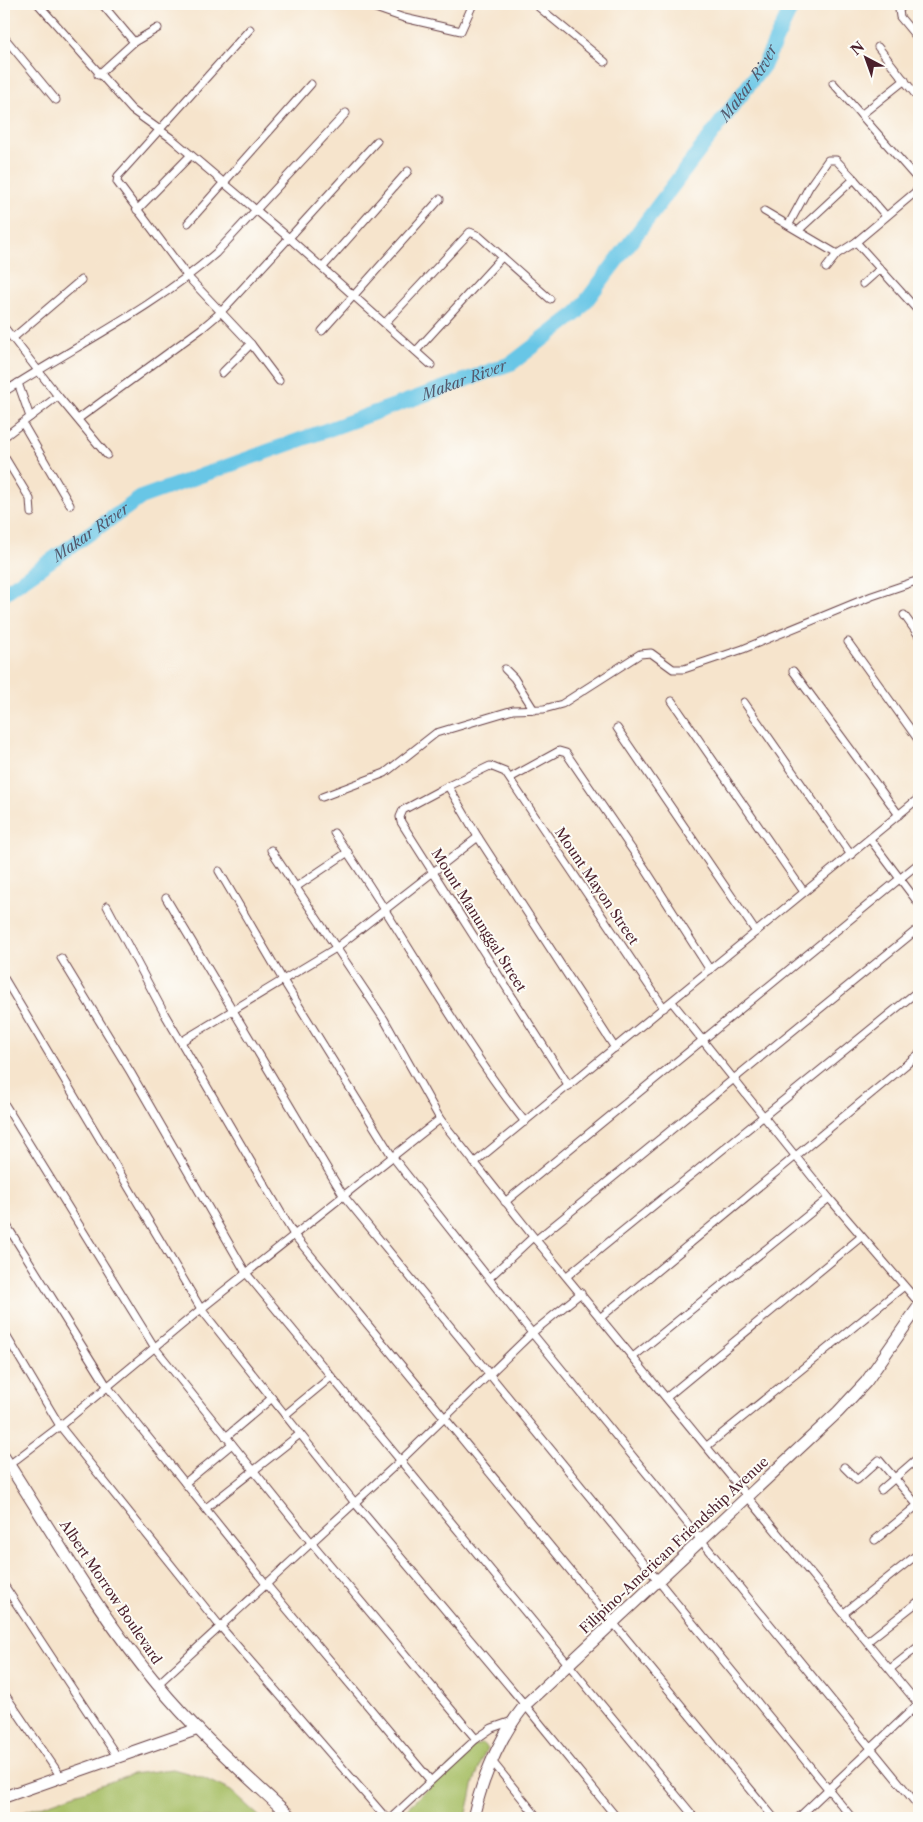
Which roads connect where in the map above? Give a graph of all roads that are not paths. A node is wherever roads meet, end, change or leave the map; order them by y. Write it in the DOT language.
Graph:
graph roads {
  1 [pos="38,4"];
  2 [pos="102,4"];
  3 [pos="364,4"];
  4 [pos="473,4"];
  5 [pos="535,4"];
  6 [pos="905,4"];
  7 [pos="158,28"];
  8 [pos="250,29"];
  9 [pos="4,37"];
  10 [pos="919,40"];
  11 [pos="134,42"];
  12 [pos="878,47"];
  13 [pos="605,62"];
  14 [pos="98,75"];
  15 [pos="905,80"];
  16 [pos="834,83"];
  17 [pos="311,84"];
  18 [pos="919,99"];
  19 [pos="56,100"];
  20 [pos="346,113"];
  21 [pos="861,115"];
  22 [pos="160,131"];
  23 [pos="377,141"];
  24 [pos="190,156"];
  25 [pos="408,171"];
  26 [pos="854,179"];
  27 [pos="919,181"];
  28 [pos="224,182"];
  29 [pos="919,189"];
  30 [pos="440,199"];
  31 [pos="137,210"];
  32 [pos="257,210"];
  33 [pos="764,211"];
  34 [pos="886,216"];
  35 [pos="188,223"];
  36 [pos="789,224"];
  37 [pos="800,230"];
  38 [pos="289,238"];
  39 [pos="856,242"];
  40 [pos="837,254"];
  41 [pos="502,258"];
  42 [pos="323,267"];
  43 [pos="826,268"];
  44 [pos="880,269"];
  45 [pos="188,277"];
  46 [pos="81,280"];
  47 [pos="863,284"];
  48 [pos="352,295"];
  49 [pos="550,299"];
  50 [pos="919,312"];
  51 [pos="220,313"];
  52 [pos="385,323"];
  53 [pos="4,329"];
  54 [pos="322,331"];
  55 [pos="12,338"];
  56 [pos="251,344"];
  57 [pos="416,351"];
  58 [pos="431,365"];
  59 [pos="38,370"];
  60 [pos="222,373"];
  61 [pos="278,381"];
  62 [pos="18,383"];
  63 [pos="4,392"];
  64 [pos="58,396"];
  65 [pos="30,417"];
  66 [pos="78,419"];
  67 [pos="23,424"];
  68 [pos="4,437"];
  69 [pos="107,455"];
  70 [pos="4,456"];
  71 [pos="70,505"];
  72 [pos="31,513"];
  73 [pos="919,580"];
  74 [pos="904,616"];
  75 [pos="919,636"];
  76 [pos="848,642"];
  77 [pos="505,669"];
  78 [pos="793,671"];
  79 [pos="672,702"];
  80 [pos="744,702"];
  81 [pos="534,710"];
  82 [pos="617,728"];
  83 [pos="919,741"];
  84 [pos="510,778"];
  85 [pos="448,786"];
  86 [pos="322,797"];
  87 [pos="919,798"];
  88 [pos="899,815"];
  89 [pos="334,832"];
  90 [pos="478,837"];
  91 [pos="870,839"];
  92 [pos="272,850"];
  93 [pos="348,852"];
  94 [pos="851,855"];
  95 [pos="919,864"];
  96 [pos="219,871"];
  97 [pos="434,871"];
  98 [pos="900,879"];
  99 [pos="296,887"];
  100 [pos="804,892"];
  101 [pos="166,898"];
  102 [pos="919,904"];
  103 [pos="107,906"];
  104 [pos="386,910"];
  105 [pos="919,928"];
  106 [pos="756,932"];
  107 [pos="336,948"];
  108 [pos="61,958"];
  109 [pos="710,970"];
  110 [pos="4,978"];
  111 [pos="283,980"];
  112 [pos="919,990"];
  113 [pos="672,1002"];
  114 [pos="664,1008"];
  115 [pos="232,1010"];
  116 [pos="182,1040"];
  117 [pos="703,1041"];
  118 [pos="615,1048"];
  119 [pos="919,1054"];
  120 [pos="733,1079"];
  121 [pos="569,1086"];
  122 [pos="4,1104"];
  123 [pos="764,1116"];
  124 [pos="440,1119"];
  125 [pos="525,1122"];
  126 [pos="392,1156"];
  127 [pos="796,1156"];
  128 [pos="474,1163"];
  129 [pos="343,1196"];
  130 [pos="829,1198"];
  131 [pos="505,1202"];
  132 [pos="4,1221"];
  133 [pos="294,1235"];
  134 [pos="861,1237"];
  135 [pos="534,1239"];
  136 [pos="246,1273"];
  137 [pos="567,1276"];
  138 [pos="489,1278"];
  139 [pos="903,1287"];
  140 [pos="580,1293"];
  141 [pos="919,1305"];
  142 [pos="201,1309"];
  143 [pos="600,1318"];
  144 [pos="4,1332"];
  145 [pos="532,1333"];
  146 [pos="155,1348"];
  147 [pos="633,1357"];
  148 [pos="488,1375"];
  149 [pos="331,1377"];
  150 [pos="107,1386"];
  151 [pos="667,1397"];
  152 [pos="272,1398"];
  153 [pos="286,1415"];
  154 [pos="445,1416"];
  155 [pos="60,1426"];
  156 [pos="300,1434"];
  157 [pos="226,1437"];
  158 [pos="232,1444"];
  159 [pos="707,1446"];
  160 [pos="919,1458"];
  161 [pos="6,1461"];
  162 [pos="400,1461"];
  163 [pos="844,1466"];
  164 [pos="253,1470"];
  165 [pos="895,1478"];
  166 [pos="185,1483"];
  167 [pos="881,1490"];
  168 [pos="749,1496"];
  169 [pos="355,1503"];
  170 [pos="919,1506"];
  171 [pos="206,1508"];
  172 [pos="703,1540"];
  173 [pos="875,1540"];
  174 [pos="311,1542"];
  175 [pos="919,1553"];
  176 [pos="659,1580"];
  177 [pos="266,1584"];
  178 [pos="4,1585"];
  179 [pos="919,1600"];
  180 [pos="844,1613"];
  181 [pos="614,1622"];
  182 [pos="220,1626"];
  183 [pos="868,1641"];
  184 [pos="919,1646"];
  185 [pos="569,1663"];
  186 [pos="890,1669"];
  187 [pos="157,1685"];
  188 [pos="4,1693"];
  189 [pos="919,1704"];
  190 [pos="525,1705"];
  191 [pos="512,1721"];
  192 [pos="198,1729"];
  193 [pos="476,1739"];
  194 [pos="870,1749"];
  195 [pos="118,1758"];
  196 [pos="491,1760"];
  197 [pos="61,1777"];
  198 [pos="430,1780"];
  199 [pos="828,1788"];
  200 [pos="5,1795"];
  201 [pos="919,1807"];
  202 [pos="292,1818"];
  203 [pos="386,1818"];
  204 [pos="391,1818"];
  205 [pos="473,1818"];
  206 [pos="538,1818"];
  207 [pos="617,1818"];
  208 [pos="695,1818"];
  209 [pos="774,1818"];
  210 [pos="798,1818"];
  211 [pos="852,1818"];
  1 -- 14 [label="street"];
  2 -- 11 [label="street"];
  3 -- 4 [label="street"];
  5 -- 13 [label="street"];
  6 -- 10 [label="street"];
  7 -- 11 [label="street"];
  8 -- 22 [label="street"];
  9 -- 19 [label="street"];
  11 -- 14 [label="street"];
  12 -- 15 [label="street"];
  14 -- 22 [label="street"];
  15 -- 18 [label="street"];
  15 -- 21 [label="street"];
  16 -- 21 [label="street"];
  17 -- 28 [label="street"];
  20 -- 32 [label="street"];
  21 -- 27 [label="street"];
  22 -- 24 [label="street"];
  22 -- 31 [label="street"];
  23 -- 38 [label="street"];
  24 -- 28 [label="street"];
  24 -- 31 [label="street"];
  25 -- 42 [label="street"];
  26 -- 34 [label="street"];
  26 -- 36 [label="street"];
  26 -- 37 [label="street"];
  28 -- 32 [label="street"];
  28 -- 35 [label="street"];
  29 -- 34 [label="street"];
  30 -- 48 [label="street"];
  31 -- 45 [label="street"];
  32 -- 38 [label="street"];
  32 -- 45 [label="street"];
  33 -- 36 [label="street"];
  34 -- 39 [label="street"];
  36 -- 37 [label="street"];
  37 -- 40 [label="street"];
  38 -- 42 [label="street"];
  38 -- 51 [label="street"];
  39 -- 40 [label="street"];
  39 -- 44 [label="street"];
  40 -- 43 [label="street"];
  41 -- 49 [label="street"];
  41 -- 52 [label="street"];
  41 -- 57 [label="street"];
  42 -- 48 [label="street"];
  44 -- 47 [label="street"];
  44 -- 50 [label="street"];
  45 -- 51 [label="street"];
  45 -- 59 [label="street"];
  46 -- 55 [label="street"];
  48 -- 52 [label="street"];
  48 -- 54 [label="street"];
  51 -- 56 [label="street"];
  51 -- 66 [label="street"];
  52 -- 57 [label="street"];
  53 -- 55 [label="street"];
  55 -- 59 [label="street"];
  56 -- 60 [label="street"];
  56 -- 61 [label="street"];
  57 -- 58 [label="street"];
  59 -- 62 [label="street"];
  59 -- 64 [label="street"];
  62 -- 63 [label="street"];
  62 -- 65 [label="street"];
  64 -- 65 [label="street"];
  64 -- 66 [label="street"];
  65 -- 67 [label="street"];
  66 -- 69 [label="street"];
  67 -- 68 [label="street"];
  67 -- 71 [label="street"];
  70 -- 72 [label="street"];
  73 -- 81 [label="street"];
  74 -- 75 [label="street"];
  76 -- 83 [label="street"];
  77 -- 81 [label="street"];
  78 -- 88 [label="street"];
  79 -- 100 [label="street"];
  80 -- 94 [label="street"];
  81 -- 86 [label="street"];
  82 -- 106 [label="street"];
  84 -- 85 [label="street"];
  84 -- 109 [label="street"];
  84 -- 114 [label="street, Mount Mayon Street"];
  85 -- 90 [label="street"];
  85 -- 97 [label="street, Mount Manunggal Street"];
  87 -- 88 [label="street"];
  88 -- 91 [label="street"];
  89 -- 93 [label="street"];
  90 -- 97 [label="street"];
  90 -- 118 [label="street"];
  91 -- 94 [label="street"];
  91 -- 98 [label="street"];
  92 -- 99 [label="street"];
  93 -- 99 [label="street"];
  93 -- 104 [label="street"];
  94 -- 100 [label="street"];
  95 -- 98 [label="street"];
  96 -- 111 [label="street"];
  97 -- 104 [label="street"];
  97 -- 121 [label="street, Mount Manunggal Street"];
  98 -- 102 [label="street"];
  98 -- 117 [label="street"];
  99 -- 107 [label="street"];
  100 -- 106 [label="street"];
  101 -- 115 [label="street"];
  103 -- 116 [label="street"];
  104 -- 107 [label="street"];
  104 -- 125 [label="street"];
  105 -- 120 [label="street"];
  106 -- 109 [label="street"];
  107 -- 111 [label="street"];
  107 -- 124 [label="street"];
  108 -- 136 [label="street"];
  109 -- 113 [label="street"];
  110 -- 142 [label="street"];
  111 -- 115 [label="street"];
  111 -- 126 [label="street"];
  112 -- 123 [label="street"];
  113 -- 114 [label="street"];
  113 -- 117 [label="street"];
  114 -- 118 [label="street"];
  115 -- 116 [label="street"];
  115 -- 129 [label="street"];
  116 -- 133 [label="street"];
  117 -- 120 [label="street"];
  117 -- 131 [label="street"];
  118 -- 121 [label="street"];
  119 -- 127 [label="street"];
  120 -- 123 [label="street"];
  120 -- 135 [label="street"];
  121 -- 125 [label="street"];
  122 -- 146 [label="street"];
  123 -- 127 [label="street"];
  123 -- 137 [label="street"];
  124 -- 126 [label="street"];
  124 -- 128 [label="street"];
  125 -- 128 [label="street"];
  126 -- 129 [label="street"];
  126 -- 138 [label="street"];
  127 -- 130 [label="street"];
  127 -- 143 [label="street"];
  128 -- 131 [label="street"];
  129 -- 133 [label="street"];
  129 -- 148 [label="street"];
  130 -- 134 [label="street"];
  130 -- 147 [label="street"];
  131 -- 135 [label="street"];
  132 -- 150 [label="street"];
  133 -- 136 [label="street"];
  133 -- 154 [label="street"];
  134 -- 139 [label="street"];
  134 -- 151 [label="street"];
  135 -- 137 [label="street"];
  135 -- 138 [label="street"];
  136 -- 142 [label="street"];
  136 -- 149 [label="street"];
  137 -- 140 [label="street"];
  138 -- 145 [label="street"];
  139 -- 141 [label="street"];
  139 -- 159 [label="street"];
  140 -- 143 [label="street"];
  140 -- 145 [label="street"];
  141 -- 168 [label="main road, Filipino-American Friendship Avenue"];
  142 -- 146 [label="street"];
  142 -- 152 [label="street"];
  143 -- 147 [label="street"];
  144 -- 155 [label="street"];
  145 -- 148 [label="street"];
  145 -- 172 [label="street"];
  146 -- 150 [label="street"];
  146 -- 157 [label="street"];
  147 -- 151 [label="street"];
  148 -- 154 [label="street"];
  148 -- 176 [label="street"];
  149 -- 153 [label="street"];
  149 -- 162 [label="street"];
  150 -- 155 [label="street"];
  150 -- 166 [label="street"];
  151 -- 159 [label="street"];
  152 -- 153 [label="street"];
  152 -- 157 [label="street"];
  153 -- 156 [label="street"];
  154 -- 162 [label="street"];
  154 -- 181 [label="street"];
  155 -- 161 [label="street"];
  155 -- 182 [label="street"];
  156 -- 164 [label="street"];
  156 -- 169 [label="street"];
  157 -- 158 [label="street"];
  158 -- 164 [label="street"];
  158 -- 166 [label="street"];
  159 -- 168 [label="street"];
  160 -- 165 [label="street"];
  161 -- 187 [label="main road, Albert Morrow Boulevard"];
  162 -- 169 [label="street"];
  162 -- 185 [label="street"];
  163 -- 165 [label="street"];
  164 -- 171 [label="street"];
  164 -- 174 [label="street"];
  165 -- 167 [label="street"];
  165 -- 170 [label="street"];
  166 -- 171 [label="street"];
  168 -- 172 [label="main road, Filipino-American Friendship Avenue"];
  168 -- 180 [label="street"];
  169 -- 174 [label="street"];
  169 -- 190 [label="street"];
  170 -- 173 [label="street"];
  171 -- 177 [label="street"];
  172 -- 176 [label="main road, Filipino-American Friendship Avenue"];
  172 -- 194 [label="street"];
  174 -- 177 [label="street"];
  174 -- 193 [label="street"];
  175 -- 180 [label="street"];
  176 -- 181 [label="main road, Filipino-American Friendship Avenue"];
  176 -- 199 [label="street"];
  177 -- 182 [label="street"];
  177 -- 198 [label="street"];
  178 -- 195 [label="street"];
  179 -- 183 [label="street"];
  180 -- 183 [label="street"];
  181 -- 185 [label="main road, Filipino-American Friendship Avenue"];
  181 -- 209 [label="street"];
  182 -- 187 [label="street"];
  182 -- 203 [label="street"];
  183 -- 186 [label="street"];
  184 -- 186 [label="street"];
  185 -- 190 [label="main road, Filipino-American Friendship Avenue"];
  185 -- 208 [label="street"];
  186 -- 189 [label="street"];
  187 -- 192 [label="main road, Albert Morrow Boulevard"];
  188 -- 197 [label="street"];
  189 -- 194 [label="street"];
  190 -- 191 [label="main road, Filipino-American Friendship Avenue"];
  190 -- 207 [label="street"];
  191 -- 193 [label="street"];
  191 -- 196 [label="main road, Filipino-American Friendship Avenue"];
  192 -- 195 [label="main road"];
  192 -- 202 [label="main road, Albert Morrow Boulevard"];
  193 -- 198 [label="street"];
  194 -- 199 [label="street"];
  194 -- 201 [label="street"];
  195 -- 197 [label="main road"];
  196 -- 205 [label="main road, Filipino-American Friendship Avenue"];
  196 -- 206 [label="street"];
  197 -- 200 [label="main road"];
  198 -- 204 [label="street"];
  199 -- 210 [label="street"];
  199 -- 211 [label="street"];
}
